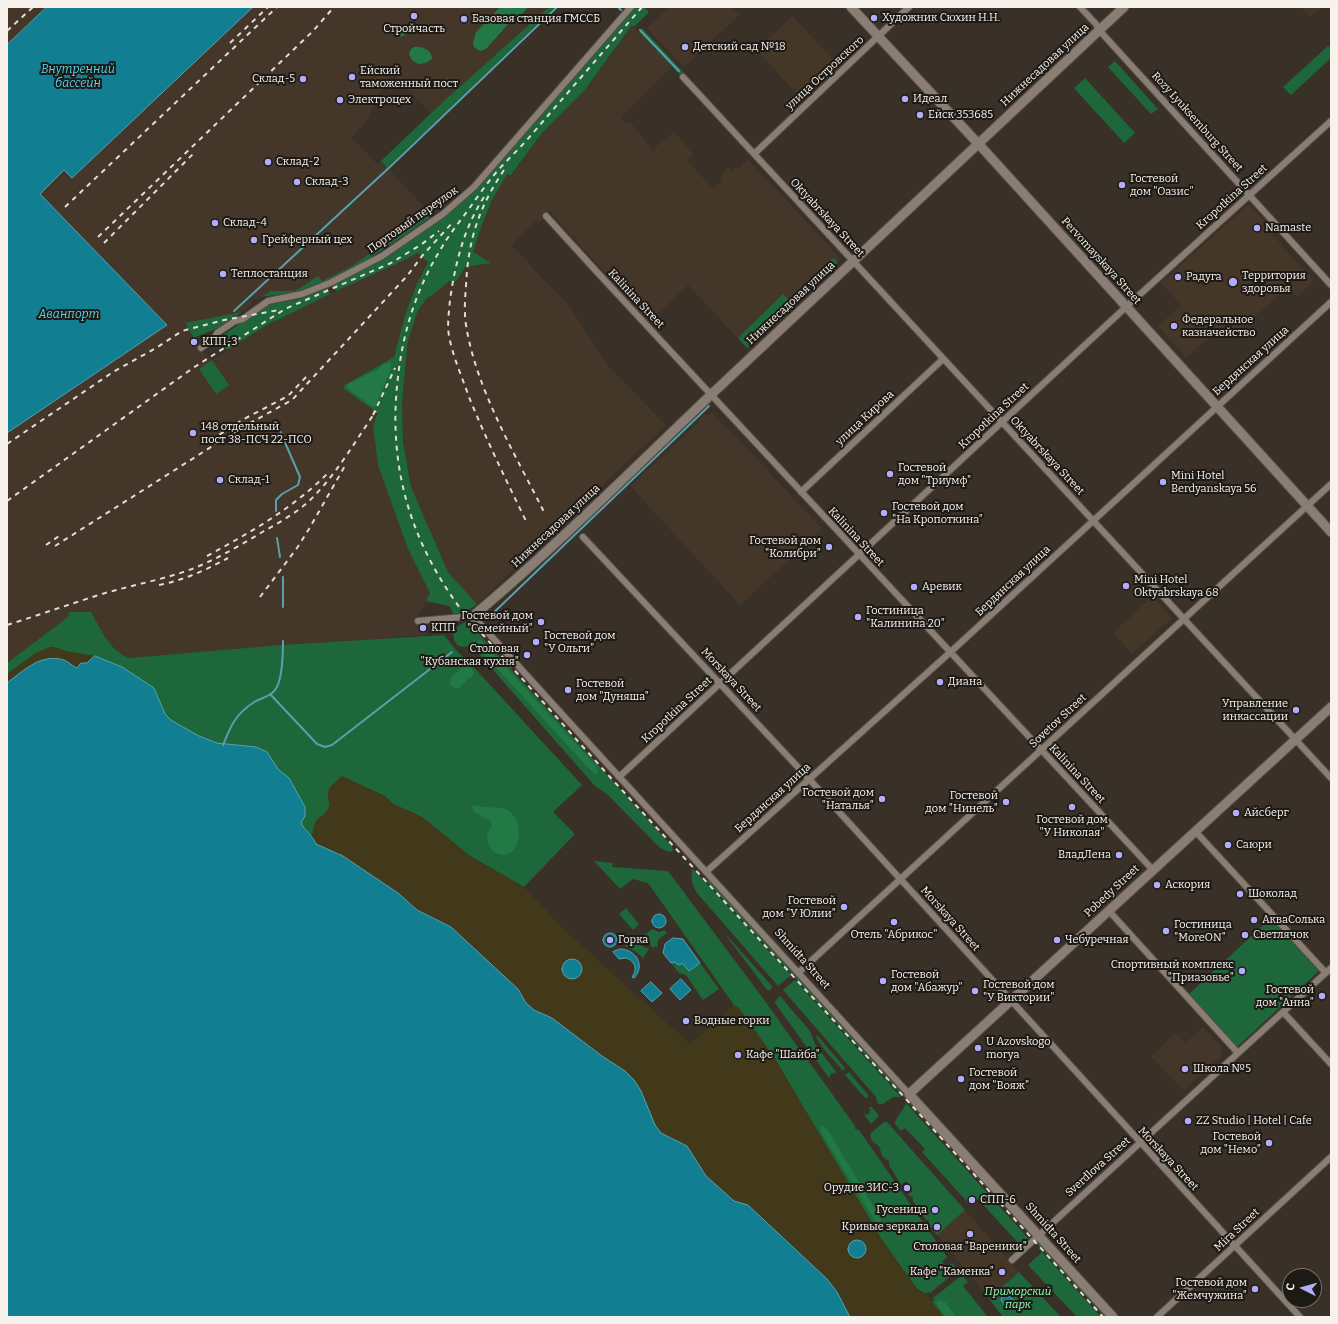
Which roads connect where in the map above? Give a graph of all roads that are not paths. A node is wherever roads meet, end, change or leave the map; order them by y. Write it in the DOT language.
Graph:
graph roads {
  1 [pos="631,7"];
  2 [pos="851,7"];
  3 [pos="909,7"];
  4 [pos="1080,7"];
  5 [pos="1124,7"];
  6 [pos="1099,30"];
  7 [pos="878,36"];
  8 [pos="683,77"];
  9 [pos="1331,121"];
  10 [pos="978,144"];
  11 [pos="754,154"];
  12 [pos="1249,195"];
  13 [pos="546,216"];
  14 [pos="853,261"];
  15 [pos="1331,286"];
  16 [pos="1331,302"];
  17 [pos="1126,307"];
  18 [pos="201,348"];
  19 [pos="944,359"];
  20 [pos="711,395"];
  21 [pos="1217,406"];
  22 [pos="1002,422"];
  23 [pos="1331,484"];
  24 [pos="801,492"];
  25 [pos="1307,506"];
  26 [pos="1093,521"];
  27 [pos="1331,532"];
  28 [pos="583,537"];
  29 [pos="859,555"];
  30 [pos="473,616"];
  31 [pos="1184,619"];
  32 [pos="418,621"];
  33 [pos="950,652"];
  34 [pos="720,684"];
  35 [pos="1331,706"];
  36 [pos="1295,740"];
  37 [pos="1041,750"];
  38 [pos="619,777"];
  39 [pos="1331,778"];
  40 [pos="809,779"];
  41 [pos="1195,831"];
  42 [pos="1153,870"];
  43 [pos="706,872"];
  44 [pos="901,880"];
  45 [pos="1109,911"];
  46 [pos="1331,968"];
  47 [pos="798,972"];
  48 [pos="1326,973"];
  49 [pos="1011,1001"];
  50 [pos="1283,1012"];
  51 [pos="1238,1053"];
  52 [pos="1331,1064"];
  53 [pos="909,1094"];
  54 [pos="1140,1143"];
  55 [pos="1331,1157"];
  56 [pos="1039,1235"];
  57 [pos="1235,1246"];
  58 [pos="1012,1260"];
  59 [pos="1113,1317"];
  60 [pos="1157,1317"];
  61 [pos="1300,1317"];
  1 -- 18 [label="street, Портовый переулок"];
  2 -- 7 [label="street, Pervomayskaya Street"];
  3 -- 7 [label="street, улица Островского"];
  4 -- 6 [label="street, Rozy Lyuksemburg Street"];
  5 -- 6 [label="street, Нижнесадовая улица"];
  6 -- 10 [label="street, Нижнесадовая улица"];
  6 -- 12 [label="street, Rozy Lyuksemburg Street"];
  7 -- 10 [label="street, Pervomayskaya Street"];
  7 -- 11 [label="street, улица Островского"];
  8 -- 11 [label="street, Oktyabrskaya Street"];
  9 -- 12 [label="street, Kropotkina Street"];
  10 -- 14 [label="street, Нижнесадовая улица"];
  10 -- 17 [label="street, Pervomayskaya Street"];
  11 -- 14 [label="street, Oktyabrskaya Street"];
  12 -- 15 [label="street, Rozy Lyuksemburg Street"];
  12 -- 17 [label="street, Kropotkina Street"];
  13 -- 20 [label="street, Kalinina Street"];
  14 -- 19 [label="street, Oktyabrskaya Street"];
  14 -- 20 [label="street, Нижнесадовая улица"];
  16 -- 21 [label="street, Бердянская улица"];
  17 -- 21 [label="street, Pervomayskaya Street"];
  17 -- 22 [label="street, Kropotkina Street"];
  19 -- 22 [label="street, Oktyabrskaya Street"];
  19 -- 24 [label="street, улица Кирова"];
  20 -- 24 [label="street, Kalinina Street"];
  20 -- 30 [label="street, Нижнесадовая улица"];
  21 -- 25 [label="street, Pervomayskaya Street"];
  21 -- 26 [label="street, Бердянская улица"];
  22 -- 26 [label="street, Oktyabrskaya Street"];
  22 -- 29 [label="street, Kropotkina Street"];
  23 -- 25 [label="street, Sovetov Street"];
  24 -- 29 [label="street, Kalinina Street"];
  25 -- 27 [label="street, Pervomayskaya Street"];
  25 -- 31 [label="street, Sovetov Street"];
  26 -- 31 [label="street, Oktyabrskaya Street"];
  26 -- 33 [label="street, Бердянская улица"];
  28 -- 34 [label="street, Morskaya Street"];
  29 -- 33 [label="street, Kalinina Street"];
  29 -- 34 [label="street, Kropotkina Street"];
  30 -- 32 [label="street"];
  30 -- 38 [label="street, Shmidta Street"];
  31 -- 36 [label="street, Oktyabrskaya Street"];
  31 -- 37 [label="street, Sovetov Street"];
  33 -- 37 [label="street, Kalinina Street"];
  33 -- 40 [label="street, Бердянская улица"];
  34 -- 38 [label="street, Kropotkina Street"];
  34 -- 40 [label="street, Morskaya Street"];
  35 -- 36 [label="street, Pobedy Street"];
  36 -- 39 [label="street, Oktyabrskaya Street"];
  36 -- 41 [label="street, Pobedy Street"];
  37 -- 42 [label="street, Kalinina Street"];
  37 -- 44 [label="street, Sovetov Street"];
  38 -- 43 [label="street, Shmidta Street"];
  40 -- 43 [label="street, Бердянская улица"];
  40 -- 44 [label="street, Morskaya Street"];
  41 -- 42 [label="street, Pobedy Street"];
  41 -- 48 [label="street"];
  42 -- 45 [label="street, Pobedy Street"];
  43 -- 47 [label="street, Shmidta Street"];
  44 -- 47 [label="street, Sovetov Street"];
  44 -- 49 [label="street, Morskaya Street"];
  45 -- 49 [label="street, Pobedy Street"];
  45 -- 51 [label="street"];
  46 -- 48 [label="street, Sverdlova Street"];
  47 -- 53 [label="street, Shmidta Street"];
  48 -- 50 [label="street, Sverdlova Street"];
  49 -- 53 [label="street, Pobedy Street"];
  49 -- 54 [label="street, Morskaya Street"];
  50 -- 51 [label="street, Sverdlova Street"];
  50 -- 52 [label="street"];
  51 -- 54 [label="street, Sverdlova Street"];
  53 -- 56 [label="street, Shmidta Street"];
  54 -- 56 [label="street, Sverdlova Street"];
  54 -- 57 [label="street, Morskaya Street"];
  55 -- 57 [label="street, Mira Street"];
  56 -- 58 [label="street, Sverdlova Street"];
  56 -- 59 [label="street, Shmidta Street"];
  57 -- 60 [label="street, Mira Street"];
  57 -- 61 [label="street, Morskaya Street"];
}
